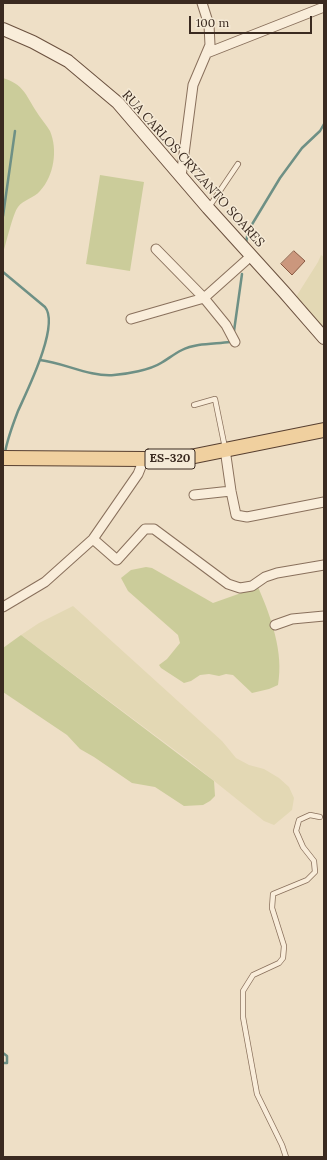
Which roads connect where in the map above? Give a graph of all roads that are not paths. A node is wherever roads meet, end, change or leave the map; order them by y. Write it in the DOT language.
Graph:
graph roads {
  1 [pos="202,3"];
  2 [pos="324,7"];
  3 [pos="3,29"];
  4 [pos="207,53"];
  5 [pos="238,164"];
  6 [pos="181,177"];
  7 [pos="208,208"];
  8 [pos="156,249"];
  9 [pos="251,256"];
  10 [pos="204,298"];
  11 [pos="131,318"];
  12 [pos="324,338"];
  13 [pos="235,342"];
  14 [pos="194,404"];
  15 [pos="324,430"];
  16 [pos="225,450"];
  17 [pos="8,459"];
  18 [pos="144,459"];
  19 [pos="231,491"];
  20 [pos="194,495"];
  21 [pos="324,502"];
  22 [pos="93,539"];
  23 [pos="324,565"];
  24 [pos="3,607"];
  25 [pos="324,616"];
  26 [pos="275,625"];
  27 [pos="320,817"];
  28 [pos="286,1157"];
  1 -- 4 [label="street"];
  2 -- 4 [label="street"];
  3 -- 6 [label="street, RUA CARLOS CRYZANTO SOARES"];
  4 -- 6 [label="street"];
  5 -- 7 [label="lane"];
  6 -- 7 [label="street, RUA CARLOS CRYZANTO SOARES"];
  7 -- 9 [label="street, RUA CARLOS CRYZANTO SOARES"];
  8 -- 10 [label="street"];
  9 -- 10 [label="street"];
  9 -- 12 [label="street, RUA CARLOS CRYZANTO SOARES"];
  10 -- 11 [label="street"];
  10 -- 13 [label="street"];
  14 -- 16 [label="lane"];
  15 -- 16 [label="main road, ES-320"];
  16 -- 18 [label="main road, ES-320"];
  16 -- 19 [label="street"];
  17 -- 18 [label="main road, ES-320"];
  18 -- 22 [label="street"];
  19 -- 20 [label="street"];
  19 -- 21 [label="street"];
  22 -- 23 [label="street"];
  22 -- 24 [label="street"];
  25 -- 26 [label="street"];
  27 -- 28 [label="lane"];
}
